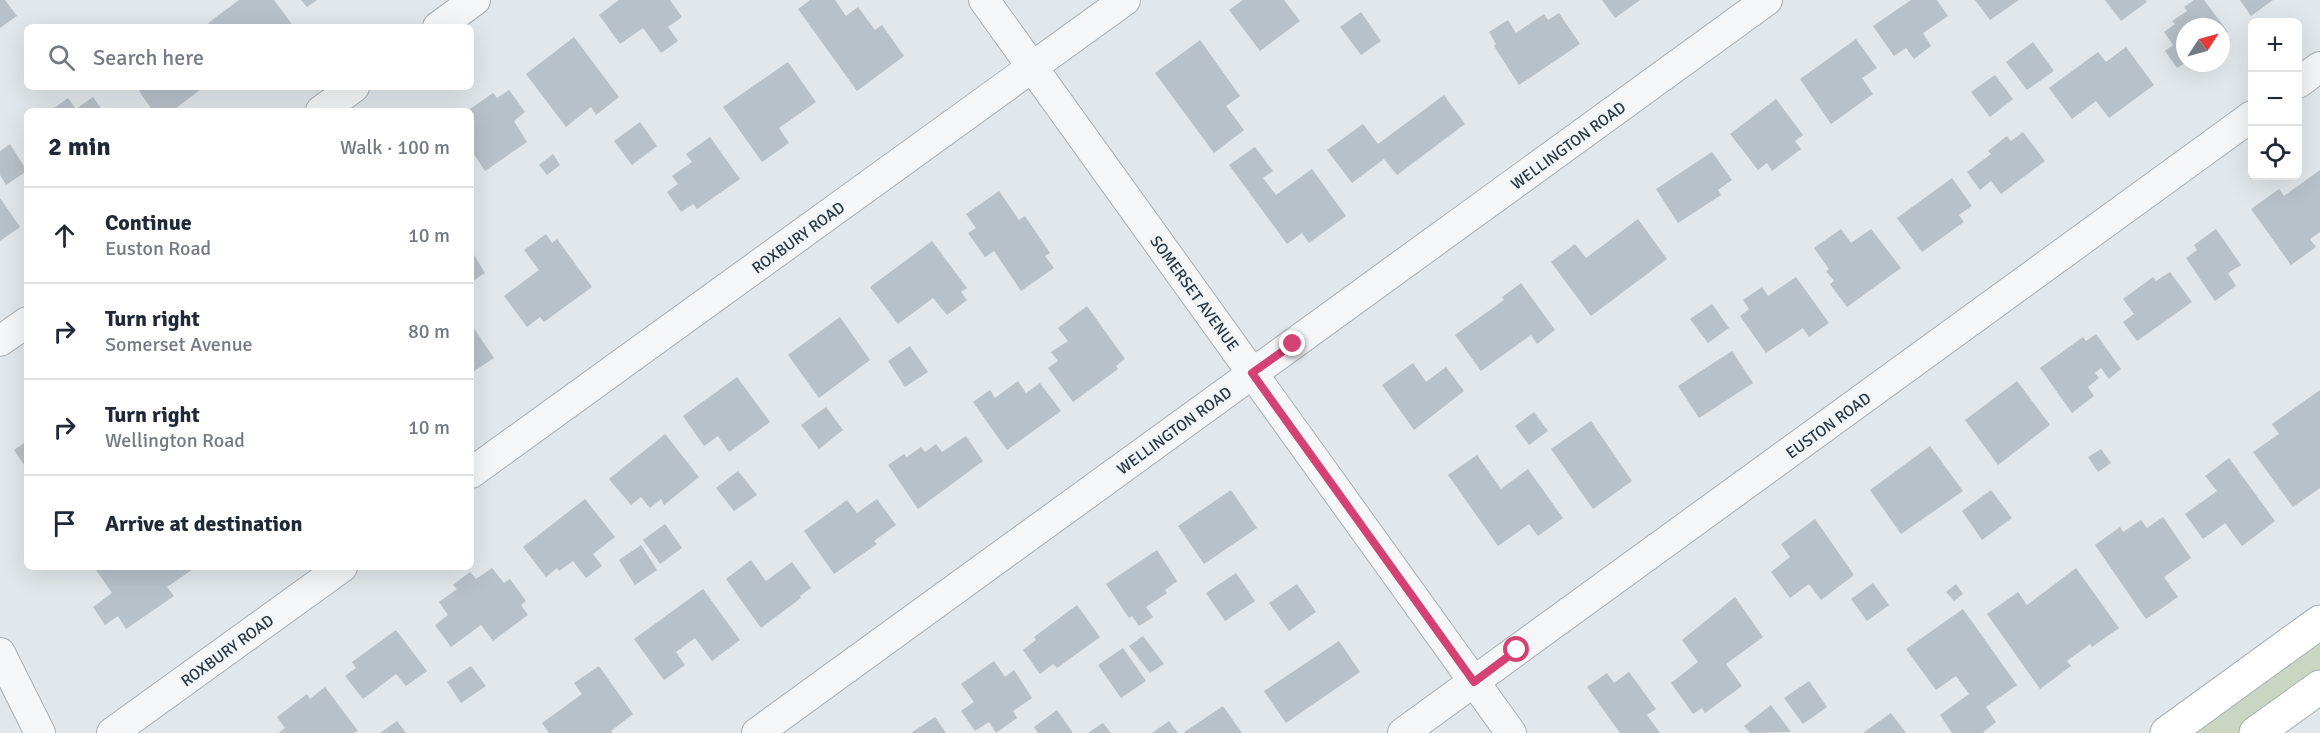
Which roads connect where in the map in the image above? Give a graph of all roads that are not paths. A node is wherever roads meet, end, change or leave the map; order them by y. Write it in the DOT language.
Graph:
graph roads {
  1 [pos="475,0"];
  2 [pos="984,0"];
  3 [pos="1125,0"];
  4 [pos="1767,0"];
  5 [pos="442,24"];
  6 [pos="1032,67"];
  7 [pos="2320,67"];
  8 [pos="2302,81"];
  9 [pos="350,90"];
  10 [pos="325,108"];
  11 [pos="2248,120"];
  12 [pos="24,324"];
  13 [pos="0,342"];
  14 [pos="1252,373"];
  15 [pos="474,471"];
  16 [pos="338,570"];
  17 [pos="2320,622"];
  18 [pos="0,653"];
  19 [pos="1474,682"];
  20 [pos="2320,687"];
  21 [pos="40,733"];
  22 [pos="112,733"];
  23 [pos="757,733"];
  24 [pos="1403,733"];
  25 [pos="1511,733"];
  26 [pos="2167,733"];
  27 [pos="2256,733"];
  1 -- 5 [label="street"];
  2 -- 6 [label="street, SOMERSET AVENUE"];
  3 -- 6 [label="street, ROXBURY ROAD"];
  4 -- 14 [label="street, WELLINGTON ROAD"];
  6 -- 14 [label="street, SOMERSET AVENUE"];
  6 -- 15 [label="street, ROXBURY ROAD"];
  7 -- 8 [label="street"];
  9 -- 10 [label="street"];
  11 -- 19 [label="street, EUSTON ROAD"];
  12 -- 13 [label="street"];
  14 -- 19 [label="street, SOMERSET AVENUE"];
  14 -- 23 [label="street, WELLINGTON ROAD"];
  16 -- 22 [label="street, ROXBURY ROAD"];
  17 -- 26 [label="main road"];
  18 -- 21 [label="street"];
  19 -- 24 [label="street, EUSTON ROAD"];
  19 -- 25 [label="street, SOMERSET AVENUE"];
  20 -- 27 [label="main road"];
}
